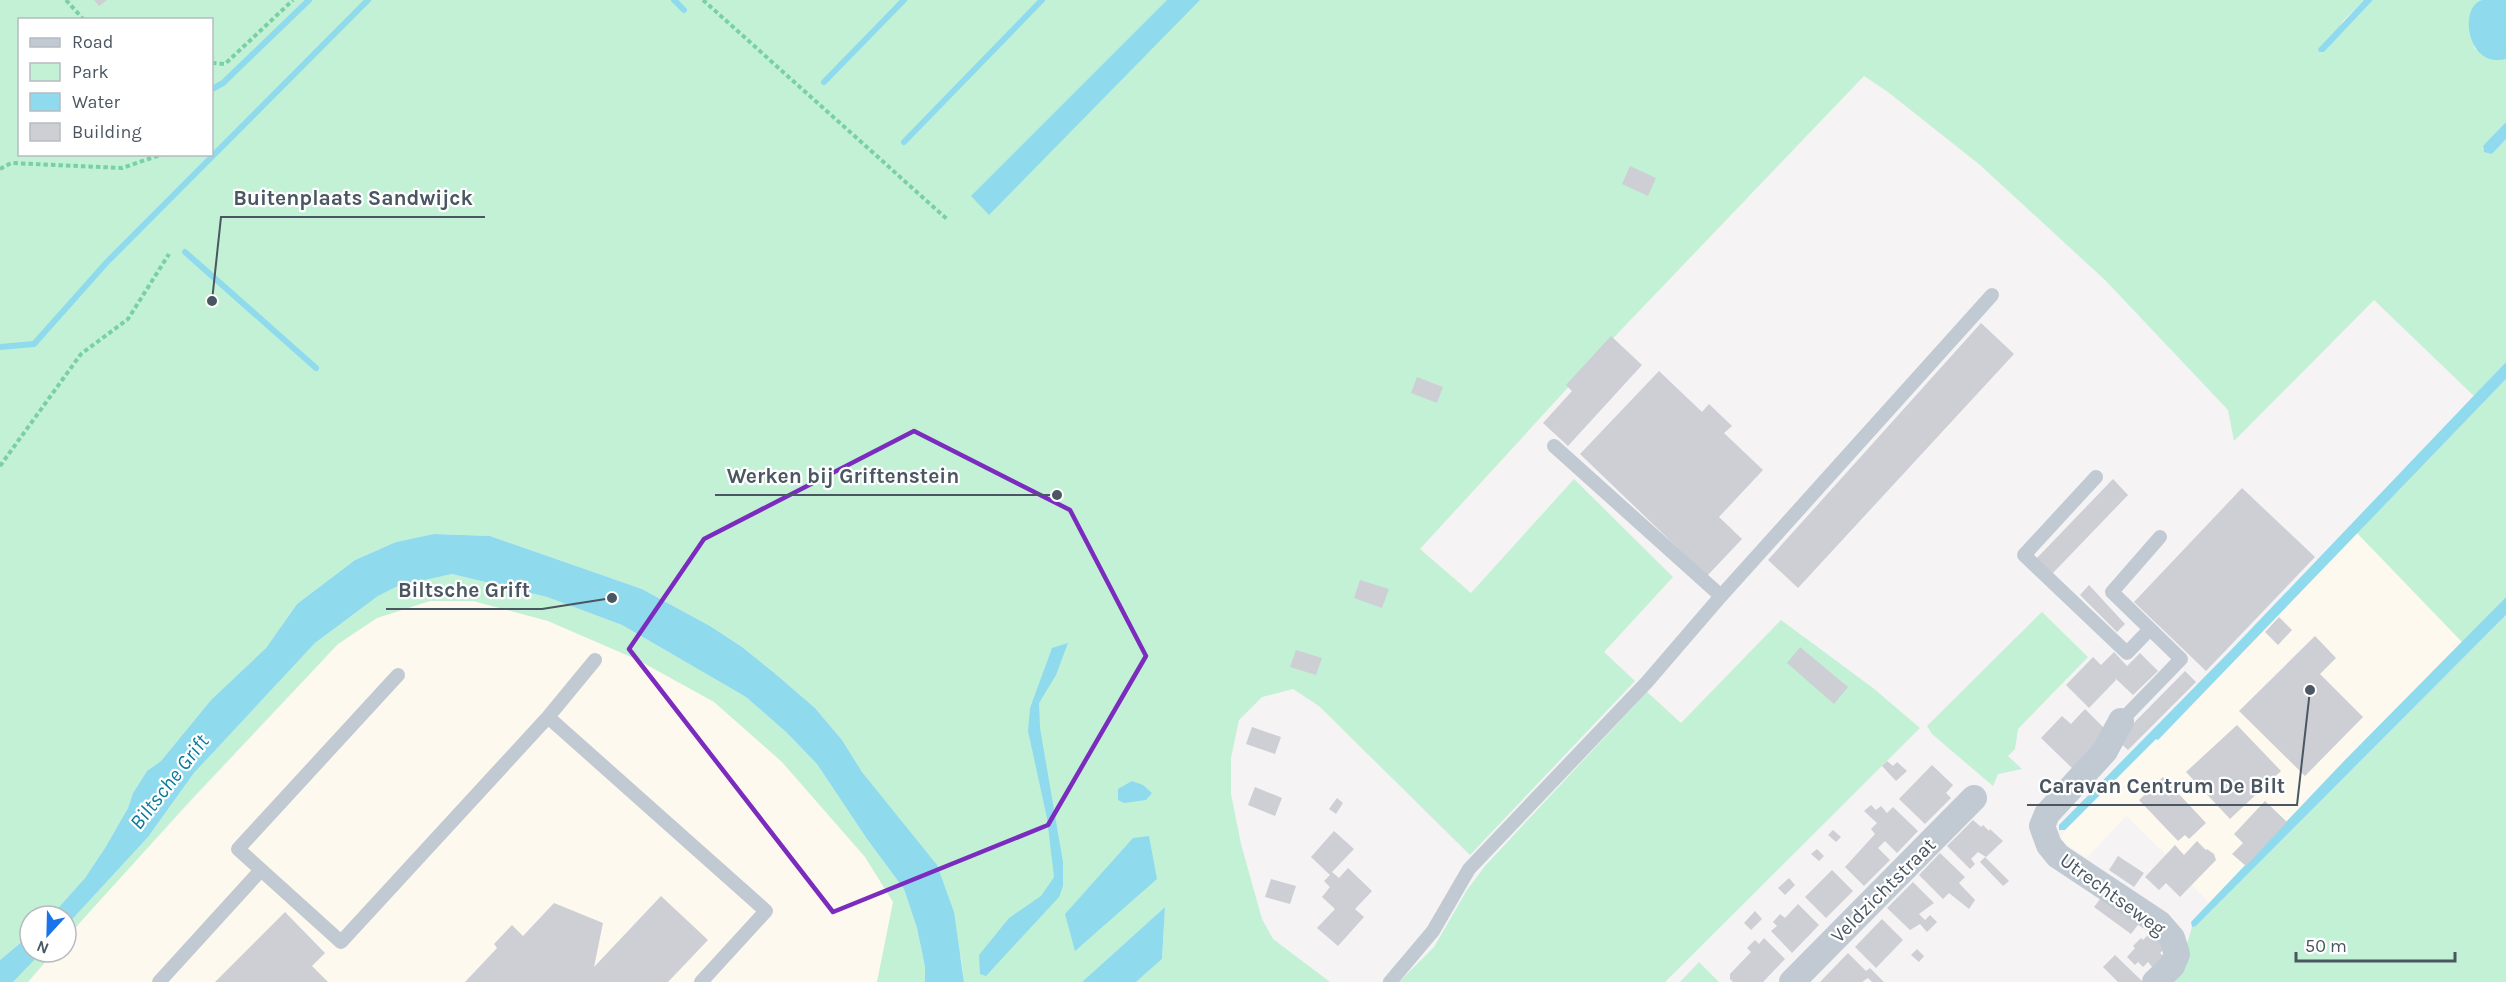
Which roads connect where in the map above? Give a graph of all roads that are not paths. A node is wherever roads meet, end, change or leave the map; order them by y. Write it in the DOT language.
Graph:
graph roads {
  1 [pos="1992,295"];
  2 [pos="1554,446"];
  3 [pos="2096,477"];
  4 [pos="2160,537"];
  5 [pos="1721,596"];
  6 [pos="2150,629"];
  7 [pos="595,660"];
  8 [pos="398,675"];
  9 [pos="548,717"];
  10 [pos="2121,721"];
  11 [pos="1974,798"];
  12 [pos="261,870"];
  13 [pos="159,982"];
  14 [pos="701,982"];
  15 [pos="1390,982"];
  16 [pos="1792,982"];
  17 [pos="2155,982"];
  1 -- 5 [label="lane"];
  2 -- 5 [label="lane"];
  3 -- 6 [label="lane"];
  4 -- 6 [label="lane"];
  5 -- 15 [label="lane"];
  6 -- 10 [label="lane"];
  7 -- 9 [label="lane"];
  8 -- 12 [label="lane"];
  9 -- 12 [label="lane"];
  9 -- 14 [label="lane"];
  10 -- 17 [label="street, Utrechtseweg"];
  11 -- 16 [label="street, Veldzichtstraat"];
  12 -- 13 [label="lane"];
}
